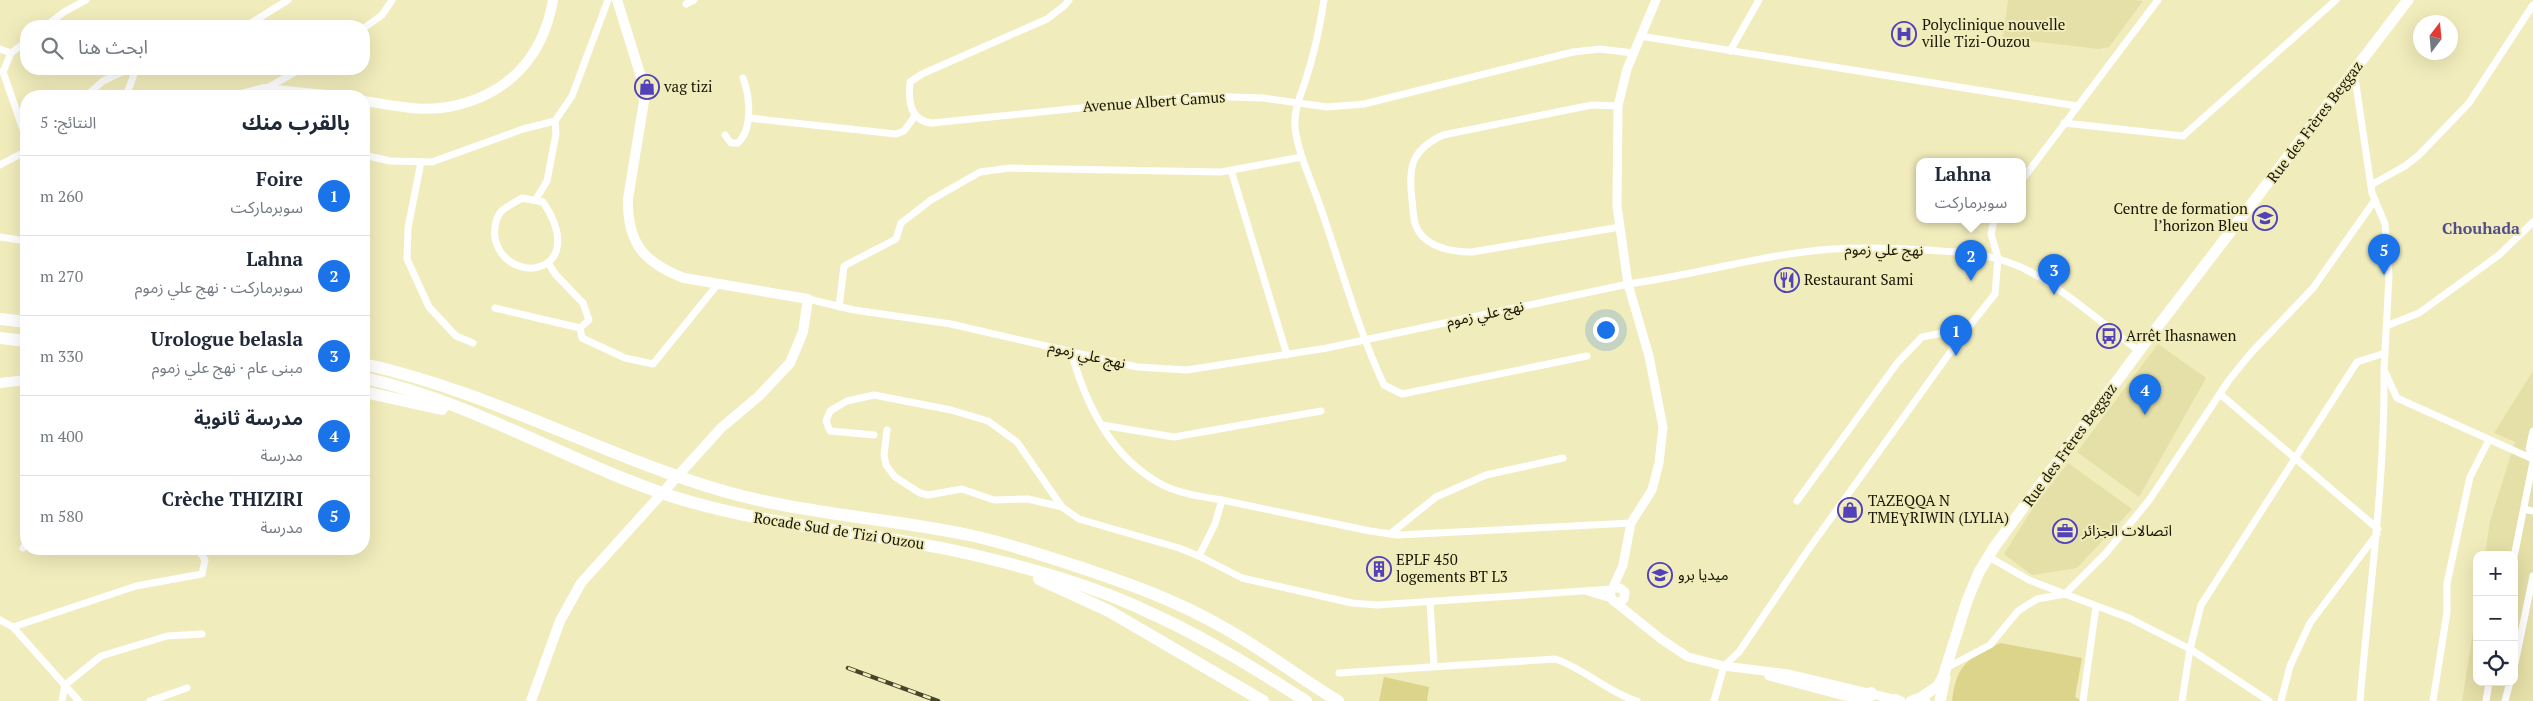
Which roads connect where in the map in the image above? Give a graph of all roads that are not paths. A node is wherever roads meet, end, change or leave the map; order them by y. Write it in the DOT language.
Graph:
graph roads {
  1 [pos="86,0"];
  2 [pos="288,0"];
  3 [pos="392,0"];
  4 [pos="553,0"];
  5 [pos="608,0"];
  6 [pos="616,0"];
  7 [pos="694,0"];
  8 [pos="1069,0"];
  9 [pos="1324,0"];
  10 [pos="1656,0"];
  11 [pos="1759,0"];
  12 [pos="2158,0"];
  13 [pos="2336,0"];
  14 [pos="2408,0"];
  15 [pos="686,4"];
  16 [pos="2533,5"];
  17 [pos="54,20"];
  18 [pos="256,20"];
  19 [pos="370,24"];
  20 [pos="1640,36"];
  21 [pos="20,46"];
  22 [pos="0,49"];
  23 [pos="1730,50"];
  24 [pos="11,53"];
  25 [pos="1633,53"];
  26 [pos="2354,71"];
  27 [pos="116,75"];
  28 [pos="134,75"];
  29 [pos="290,75"];
  30 [pos="744,78"];
  31 [pos="264,89"];
  32 [pos="93,90"];
  33 [pos="128,90"];
  34 [pos="260,90"];
  35 [pos="275,90"];
  36 [pos="370,102"];
  37 [pos="1296,104"];
  38 [pos="1618,106"];
  39 [pos="2077,106"];
  40 [pos="915,116"];
  41 [pos="749,118"];
  42 [pos="20,121"];
  43 [pos="555,122"];
  44 [pos="2064,123"];
  45 [pos="725,135"];
  46 [pos="20,154"];
  47 [pos="370,157"];
  48 [pos="1302,157"];
  49 [pos="421,162"];
  50 [pos="0,165"];
  51 [pos="1231,170"];
  52 [pos="2026,175"];
  53 [pos="2371,185"];
  54 [pos="536,199"];
  55 [pos="2375,200"];
  56 [pos="2533,222"];
  57 [pos="1993,223"];
  58 [pos="1620,226"];
  59 [pos="0,237"];
  60 [pos="20,239"];
  61 [pos="1998,258"];
  62 [pos="548,263"];
  63 [pos="718,284"];
  64 [pos="1628,284"];
  65 [pos="808,300"];
  66 [pos="839,307"];
  67 [pos="495,308"];
  68 [pos="0,319"];
  69 [pos="20,321"];
  70 [pos="2386,326"];
  71 [pos="580,328"];
  72 [pos="1964,333"];
  73 [pos="5,339"];
  74 [pos="20,340"];
  75 [pos="1363,340"];
  76 [pos="473,343"];
  77 [pos="1071,351"];
  78 [pos="2139,351"];
  79 [pos="2385,353"];
  80 [pos="1287,355"];
  81 [pos="1587,356"];
  82 [pos="370,358"];
  83 [pos="370,365"];
  84 [pos="2384,370"];
  85 [pos="408,374"];
  86 [pos="370,380"];
  87 [pos="20,381"];
  88 [pos="0,383"];
  89 [pos="370,393"];
  90 [pos="2220,394"];
  91 [pos="1321,411"];
  92 [pos="480,417"];
  93 [pos="1102,424"];
  94 [pos="887,430"];
  95 [pos="2533,431"];
  96 [pos="874,435"];
  97 [pos="2488,440"];
  98 [pos="1563,458"];
  99 [pos="2295,460"];
  100 [pos="2533,460"];
  101 [pos="1222,500"];
  102 [pos="1797,501"];
  103 [pos="1062,507"];
  104 [pos="2524,509"];
  105 [pos="2533,511"];
  106 [pos="1631,523"];
  107 [pos="2378,531"];
  108 [pos="1390,534"];
  109 [pos="2515,551"];
  110 [pos="202,555"];
  111 [pos="1199,556"];
  112 [pos="1989,557"];
  113 [pos="998,562"];
  114 [pos="1623,565"];
  115 [pos="2533,576"];
  116 [pos="1614,589"];
  117 [pos="1580,590"];
  118 [pos="1625,592"];
  119 [pos="2065,594"];
  120 [pos="1613,601"];
  121 [pos="1430,602"];
  122 [pos="2096,606"];
  123 [pos="1636,618"];
  124 [pos="0,620"];
  125 [pos="14,627"];
  126 [pos="202,634"];
  127 [pos="2190,648"];
  128 [pos="2518,649"];
  129 [pos="1434,666"];
  130 [pos="1724,666"];
  131 [pos="1946,668"];
  132 [pos="1339,673"];
  133 [pos="66,685"];
  134 [pos="2488,686"];
  135 [pos="2509,686"];
  136 [pos="187,688"];
  137 [pos="1867,698"];
  138 [pos="1915,700"];
  139 [pos="62,701"];
  140 [pos="80,701"];
  141 [pos="150,701"];
  142 [pos="531,701"];
  143 [pos="1263,701"];
  144 [pos="1306,701"];
  145 [pos="1338,701"];
  146 [pos="1636,701"];
  147 [pos="1714,701"];
  148 [pos="1898,701"];
  149 [pos="1940,701"];
  150 [pos="2083,701"];
  151 [pos="2182,701"];
  152 [pos="2269,701"];
  153 [pos="2281,701"];
  154 [pos="2360,701"];
  155 [pos="2434,701"];
  156 [pos="2486,701"];
  157 [pos="2505,701"];
  1 -- 17 [label="street"];
  2 -- 18 [label="street"];
  3 -- 19 [label="street"];
  4 -- 36 [label="main road"];
  5 -- 43 [label="street"];
  6 -- 63 [label="main road"];
  7 -- 15 [label="street"];
  8 -- 40 [label="street"];
  9 -- 37 [label="street"];
  10 -- 20 [label="street"];
  11 -- 23 [label="street"];
  12 -- 39 [label="street"];
  13 -- 44 [label="street"];
  14 -- 26 [label="main road, Rue des Frères Beggaz"];
  16 -- 53 [label="street"];
  20 -- 23 [label="street"];
  20 -- 25 [label="street"];
  21 -- 24 [label="street"];
  22 -- 24 [label="street"];
  23 -- 39 [label="street"];
  24 -- 42 [label="street"];
  25 -- 37 [label="street, Avenue Albert Camus"];
  25 -- 38 [label="street"];
  26 -- 53 [label="street"];
  26 -- 78 [label="main road, Rue des Frères Beggaz"];
  27 -- 32 [label="street"];
  28 -- 33 [label="street"];
  29 -- 31 [label="street"];
  30 -- 41 [label="street"];
  31 -- 34 [label="main road"];
  31 -- 35 [label="main road"];
  37 -- 40 [label="street, Avenue Albert Camus"];
  37 -- 48 [label="street"];
  38 -- 58 [label="street"];
  38 -- 58 [label="street"];
  39 -- 44 [label="street"];
  40 -- 41 [label="street"];
  41 -- 45 [label="street"];
  43 -- 49 [label="street"];
  43 -- 54 [label="street"];
  44 -- 52 [label="street"];
  46 -- 50 [label="street"];
  47 -- 49 [label="street"];
  48 -- 51 [label="street"];
  48 -- 75 [label="street"];
  49 -- 76 [label="street"];
  51 -- 66 [label="street"];
  51 -- 80 [label="street"];
  53 -- 55 [label="street"];
  54 -- 62 [label="street"];
  54 -- 62 [label="street"];
  55 -- 70 [label="street"];
  55 -- 90 [label="street"];
  56 -- 70 [label="street"];
  57 -- 61 [label="street"];
  58 -- 64 [label="street"];
  59 -- 60 [label="street"];
  61 -- 64 [label="street, نهج علي زموم"];
  61 -- 72 [label="street"];
  61 -- 78 [label="street, نهج علي زموم"];
  62 -- 71 [label="street"];
  63 -- 65 [label="main road"];
  63 -- 71 [label="street"];
  64 -- 75 [label="street, نهج علي زموم"];
  64 -- 106 [label="street"];
  65 -- 66 [label="street, نهج علي زموم"];
  65 -- 142 [label="main road"];
  66 -- 77 [label="street, نهج علي زموم"];
  67 -- 71 [label="street"];
  68 -- 69 [label="highway"];
  70 -- 79 [label="street"];
  72 -- 102 [label="street"];
  72 -- 130 [label="street"];
  73 -- 74 [label="highway"];
  75 -- 80 [label="street, نهج علي زموم"];
  75 -- 81 [label="street"];
  77 -- 80 [label="street, نهج علي زموم"];
  77 -- 93 [label="street"];
  78 -- 112 [label="main road, Rue des Frères Beggaz"];
  79 -- 84 [label="street"];
  79 -- 99 [label="street"];
  82 -- 85 [label="highway"];
  83 -- 85 [label="highway"];
  84 -- 97 [label="street"];
  84 -- 107 [label="street"];
  85 -- 145 [label="highway, Rocade Sud de Tizi Ouzou"];
  86 -- 92 [label="highway, Rocade Sud de Tizi Ouzou"];
  87 -- 88 [label="main road"];
  89 -- 92 [label="highway"];
  90 -- 99 [label="street"];
  90 -- 119 [label="street"];
  91 -- 93 [label="street"];
  92 -- 113 [label="highway, Rocade Sud de Tizi Ouzou"];
  93 -- 101 [label="street"];
  94 -- 103 [label="street"];
  95 -- 100 [label="street"];
  96 -- 103 [label="street"];
  97 -- 100 [label="street"];
  97 -- 155 [label="street"];
  98 -- 108 [label="street"];
  99 -- 107 [label="street"];
  99 -- 127 [label="street"];
  100 -- 104 [label="street"];
  101 -- 108 [label="street"];
  101 -- 111 [label="street"];
  103 -- 111 [label="street"];
  104 -- 105 [label="street"];
  104 -- 109 [label="street"];
  106 -- 108 [label="street"];
  106 -- 114 [label="street"];
  107 -- 153 [label="street"];
  107 -- 154 [label="street"];
  110 -- 125 [label="street"];
  111 -- 121 [label="street"];
  112 -- 119 [label="street"];
  112 -- 131 [label="main road, Rue des Frères Beggaz"];
  113 -- 143 [label="highway"];
  113 -- 144 [label="highway, Rocade Sud de Tizi Ouzou"];
  114 -- 116 [label="street"];
  114 -- 118 [label="street"];
  115 -- 128 [label="street"];
  116 -- 117 [label="street"];
  116 -- 118 [label="street"];
  116 -- 120 [label="street"];
  117 -- 120 [label="street"];
  117 -- 121 [label="street"];
  118 -- 120 [label="street"];
  118 -- 123 [label="street"];
  119 -- 122 [label="street"];
  119 -- 131 [label="street"];
  120 -- 123 [label="street"];
  121 -- 129 [label="street"];
  122 -- 127 [label="street"];
  122 -- 150 [label="street"];
  123 -- 130 [label="street"];
  124 -- 125 [label="street"];
  125 -- 133 [label="street"];
  126 -- 133 [label="street"];
  127 -- 151 [label="street"];
  127 -- 152 [label="street"];
  129 -- 132 [label="street"];
  129 -- 146 [label="street"];
  130 -- 137 [label="street"];
  130 -- 147 [label="street"];
  131 -- 138 [label="main road"];
  131 -- 149 [label="main road"];
  133 -- 139 [label="street"];
  133 -- 140 [label="street"];
  134 -- 156 [label="street"];
  135 -- 157 [label="street"];
  136 -- 141 [label="street"];
  137 -- 148 [label="street"];
}
